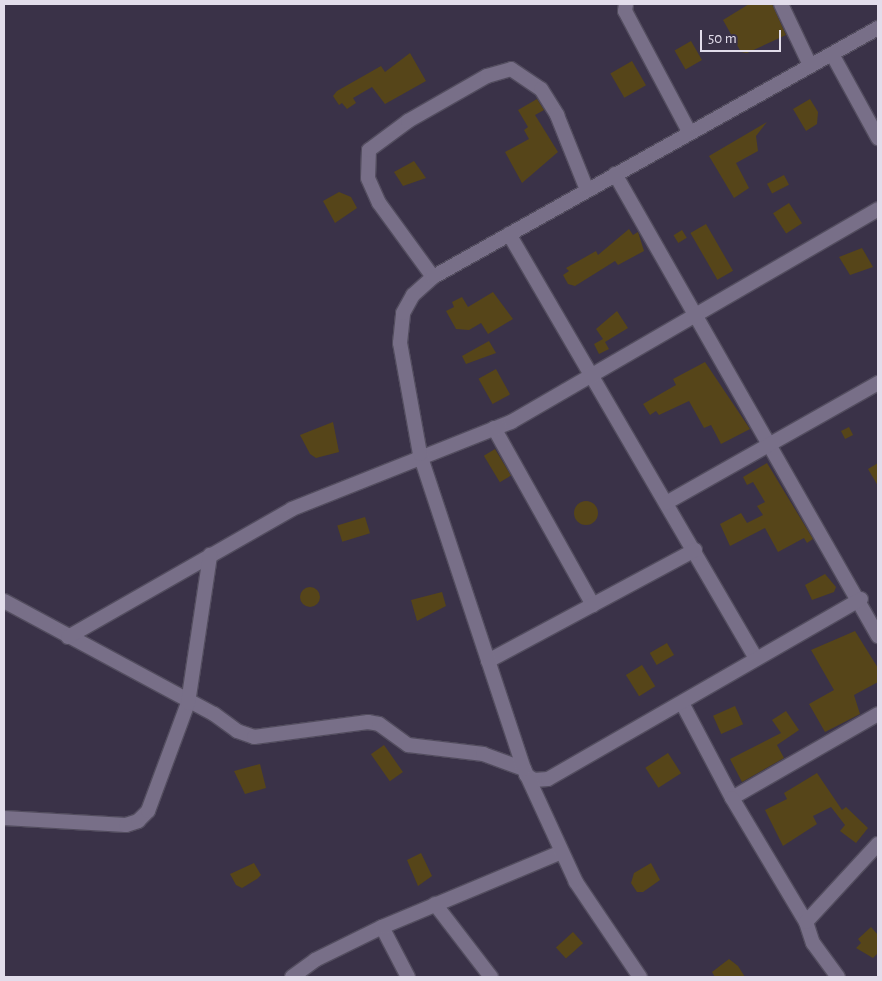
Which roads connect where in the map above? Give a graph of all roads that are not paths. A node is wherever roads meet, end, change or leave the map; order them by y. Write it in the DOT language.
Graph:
graph roads {
  1 [pos="626,4"];
  2 [pos="781,4"];
  3 [pos="878,28"];
  4 [pos="832,54"];
  5 [pos="809,63"];
  6 [pos="690,133"];
  7 [pos="878,138"];
  8 [pos="615,174"];
  9 [pos="587,190"];
  10 [pos="878,209"];
  11 [pos="509,234"];
  12 [pos="433,277"];
  13 [pos="697,318"];
  14 [pos="593,375"];
  15 [pos="878,383"];
  16 [pos="494,428"];
  17 [pos="772,444"];
  18 [pos="420,454"];
  19 [pos="666,502"];
  20 [pos="695,550"];
  21 [pos="210,556"];
  22 [pos="861,599"];
  23 [pos="4,601"];
  24 [pos="593,605"];
  25 [pos="874,619"];
  26 [pos="878,636"];
  27 [pos="68,637"];
  28 [pos="756,658"];
  29 [pos="488,661"];
  30 [pos="682,703"];
  31 [pos="188,704"];
  32 [pos="878,714"];
  33 [pos="525,772"];
  34 [pos="732,798"];
  35 [pos="4,818"];
  36 [pos="878,846"];
  37 [pos="560,852"];
  38 [pos="435,904"];
  39 [pos="806,922"];
  40 [pos="382,927"];
  41 [pos="292,977"];
  42 [pos="408,977"];
  43 [pos="491,977"];
  44 [pos="640,977"];
  45 [pos="838,977"];
  1 -- 6 [label="street"];
  2 -- 5 [label="street"];
  3 -- 4 [label="street"];
  4 -- 5 [label="street"];
  4 -- 7 [label="street"];
  5 -- 6 [label="street"];
  6 -- 8 [label="street"];
  8 -- 9 [label="street"];
  8 -- 13 [label="street"];
  9 -- 11 [label="street"];
  9 -- 12 [label="street"];
  10 -- 13 [label="street"];
  11 -- 12 [label="street"];
  11 -- 14 [label="street"];
  12 -- 18 [label="street"];
  13 -- 14 [label="street"];
  13 -- 17 [label="street"];
  14 -- 16 [label="street"];
  14 -- 19 [label="street"];
  15 -- 17 [label="street"];
  16 -- 18 [label="street"];
  16 -- 24 [label="street"];
  17 -- 19 [label="street"];
  17 -- 22 [label="street"];
  18 -- 21 [label="street"];
  18 -- 29 [label="street"];
  19 -- 20 [label="street"];
  20 -- 24 [label="street"];
  20 -- 28 [label="street"];
  21 -- 27 [label="street"];
  21 -- 31 [label="street"];
  22 -- 25 [label="street"];
  22 -- 28 [label="street"];
  23 -- 27 [label="street"];
  24 -- 29 [label="street"];
  25 -- 26 [label="street"];
  27 -- 31 [label="street"];
  28 -- 30 [label="street"];
  29 -- 33 [label="street"];
  30 -- 33 [label="street"];
  30 -- 34 [label="street"];
  31 -- 33 [label="street"];
  31 -- 35 [label="street"];
  32 -- 34 [label="street"];
  33 -- 37 [label="street"];
  34 -- 39 [label="street"];
  36 -- 39 [label="street"];
  37 -- 38 [label="street"];
  37 -- 44 [label="street"];
  38 -- 40 [label="street"];
  38 -- 43 [label="street"];
  39 -- 45 [label="street"];
  40 -- 41 [label="street"];
  40 -- 42 [label="street"];
}
